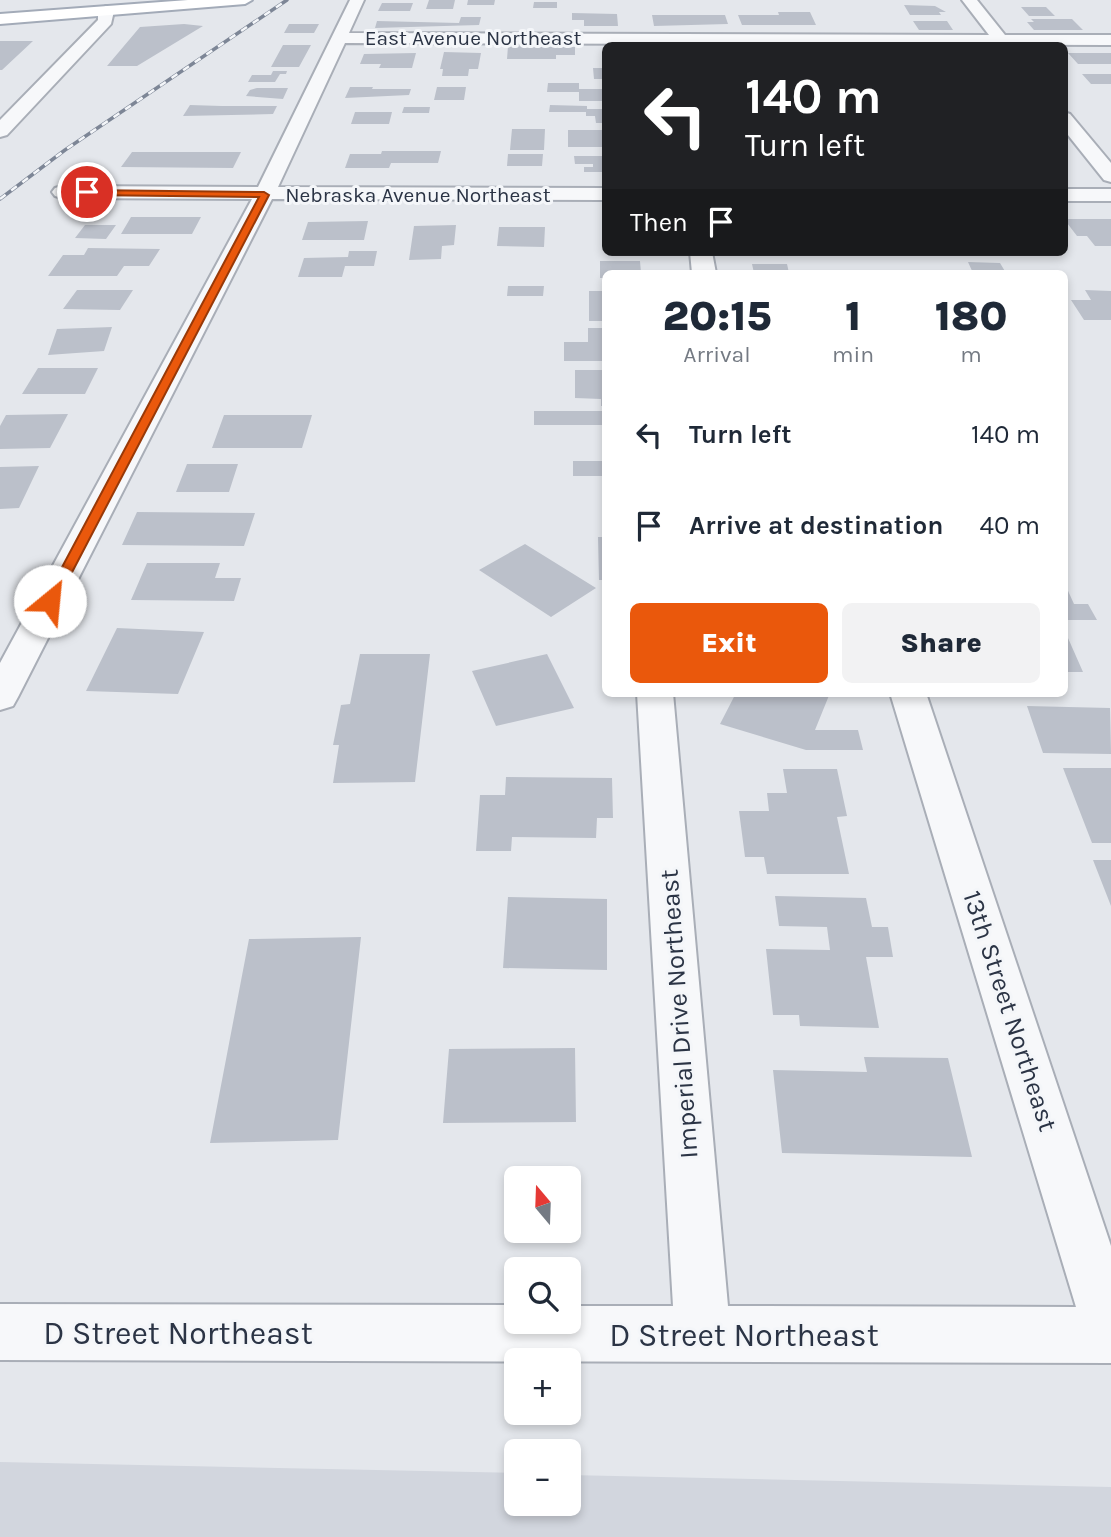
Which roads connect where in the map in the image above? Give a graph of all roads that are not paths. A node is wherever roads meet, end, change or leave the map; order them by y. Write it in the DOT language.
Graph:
graph roads {
  1 [pos="245,0"];
  2 [pos="357,0"];
  3 [pos="970,0"];
  4 [pos="106,11"];
  5 [pos="0,19"];
  6 [pos="339,38"];
  7 [pos="1111,40"];
  8 [pos="666,42"];
  9 [pos="1003,42"];
  10 [pos="1040,42"];
  11 [pos="1068,123"];
  12 [pos="0,131"];
  13 [pos="1111,176"];
  14 [pos="62,192"];
  15 [pos="602,194"];
  16 [pos="264,195"];
  17 [pos="1068,195"];
  18 [pos="1111,195"];
  19 [pos="0,697"];
  20 [pos="656,697"];
  21 [pos="909,697"];
  22 [pos="1111,1329"];
  23 [pos="0,1332"];
  24 [pos="703,1335"];
  25 [pos="1111,1335"];
  1 -- 4 [label="main road"];
  2 -- 6 [label="street"];
  3 -- 9 [label="street"];
  4 -- 5 [label="main road"];
  4 -- 12 [label="street"];
  6 -- 8 [label="street, East Avenue Northeast"];
  6 -- 16 [label="street"];
  7 -- 10 [label="street, East Avenue Northeast"];
  11 -- 13 [label="street"];
  14 -- 16 [label="street, Nebraska Avenue Northeast"];
  15 -- 16 [label="street, Nebraska Avenue Northeast"];
  16 -- 19 [label="street"];
  17 -- 18 [label="street"];
  20 -- 24 [label="street, Imperial Drive Northeast"];
  21 -- 22 [label="street, 13th Street Northeast"];
  23 -- 24 [label="street, D Street Northeast"];
  24 -- 25 [label="street, D Street Northeast"];
}
